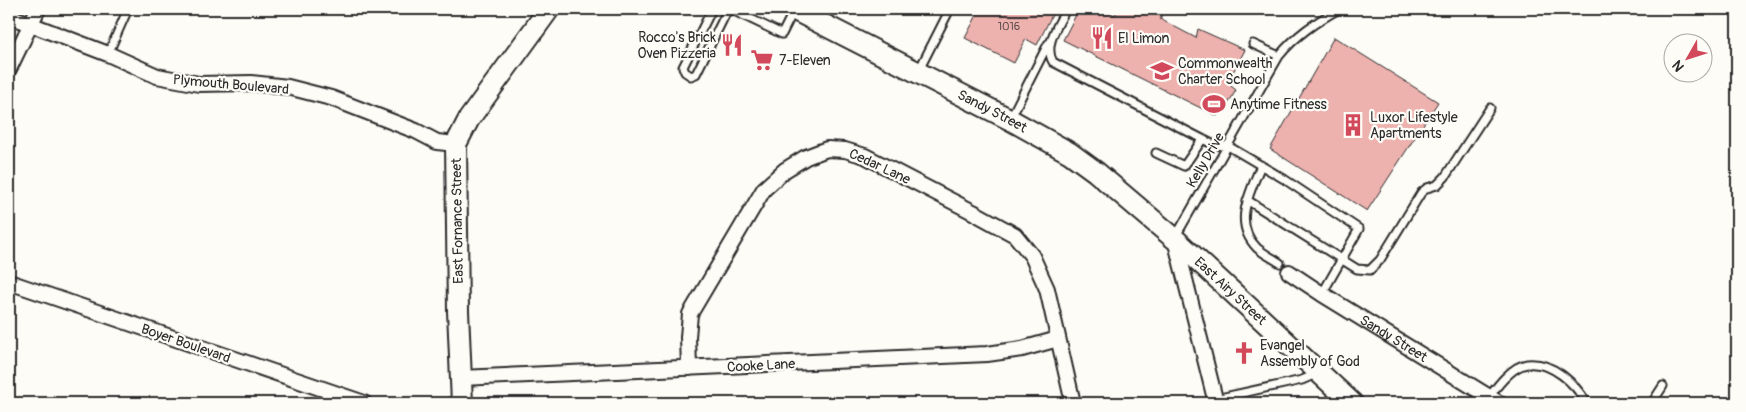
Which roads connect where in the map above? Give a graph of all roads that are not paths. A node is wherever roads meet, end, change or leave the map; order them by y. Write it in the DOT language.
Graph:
graph roads {
  1 [pos="38,9"];
  2 [pos="128,9"];
  3 [pos="549,9"];
  4 [pos="712,9"];
  5 [pos="729,9"];
  6 [pos="794,9"];
  7 [pos="950,9"];
  8 [pos="1066,9"];
  9 [pos="1339,9"];
  10 [pos="9,16"];
  11 [pos="31,24"];
  12 [pos="1052,37"];
  13 [pos="1253,44"];
  14 [pos="108,54"];
  15 [pos="1279,56"];
  16 [pos="9,69"];
  17 [pos="918,72"];
  18 [pos="1490,108"];
  19 [pos="1009,119"];
  20 [pos="1202,140"];
  21 [pos="456,144"];
  22 [pos="1228,146"];
  23 [pos="1156,153"];
  24 [pos="1261,165"];
  25 [pos="1247,200"];
  26 [pos="1175,239"];
  27 [pos="1342,260"];
  28 [pos="1285,268"];
  29 [pos="9,282"];
  30 [pos="1322,294"];
  31 [pos="1058,339"];
  32 [pos="689,368"];
  33 [pos="1318,373"];
  34 [pos="461,378"];
  35 [pos="1663,386"];
  36 [pos="1494,400"];
  37 [pos="1215,401"];
  38 [pos="1349,402"];
  39 [pos="364,403"];
  40 [pos="462,403"];
  41 [pos="1073,403"];
  42 [pos="1587,403"];
  43 [pos="1652,403"];
  1 -- 11 [label="street"];
  2 -- 14 [label="lane"];
  3 -- 21 [label="main road, East Fornance Street"];
  4 -- 5 [label="lane"];
  5 -- 6 [label="lane"];
  6 -- 17 [label="main road, Sandy Street"];
  7 -- 17 [label="lane"];
  8 -- 12 [label="lane"];
  9 -- 15 [label="lane, Kelly Drive"];
  10 -- 11 [label="street, Plymouth Boulevard"];
  11 -- 14 [label="street, Plymouth Boulevard"];
  11 -- 16 [label="street"];
  12 -- 19 [label="lane"];
  12 -- 20 [label="lane"];
  13 -- 15 [label="lane"];
  14 -- 21 [label="street, Plymouth Boulevard"];
  15 -- 22 [label="lane, Kelly Drive"];
  17 -- 19 [label="main road, Sandy Street"];
  18 -- 27 [label="lane"];
  19 -- 26 [label="main road, Sandy Street"];
  20 -- 22 [label="lane"];
  20 -- 23 [label="lane"];
  21 -- 34 [label="main road, East Fornance Street"];
  22 -- 24 [label="lane"];
  22 -- 26 [label="lane, Kelly Drive"];
  24 -- 25 [label="lane"];
  24 -- 27 [label="lane"];
  25 -- 27 [label="lane"];
  25 -- 28 [label="lane"];
  26 -- 33 [label="main road, East Airy Street"];
  26 -- 37 [label="street"];
  27 -- 30 [label="lane"];
  28 -- 30 [label="street, Sandy Street"];
  29 -- 39 [label="street, Boyer Boulevard"];
  30 -- 36 [label="street, Sandy Street"];
  31 -- 32 [label="street, Cooke Lane"];
  31 -- 32 [label="street, Cedar Lane"];
  31 -- 41 [label="street, Cedar Lane"];
  32 -- 34 [label="street, Cooke Lane"];
  33 -- 37 [label="lane"];
  33 -- 38 [label="main road, East Airy Street"];
  34 -- 40 [label="main road, East Fornance Street"];
  35 -- 43 [label="lane"];
  36 -- 42 [label="lane"];
}
